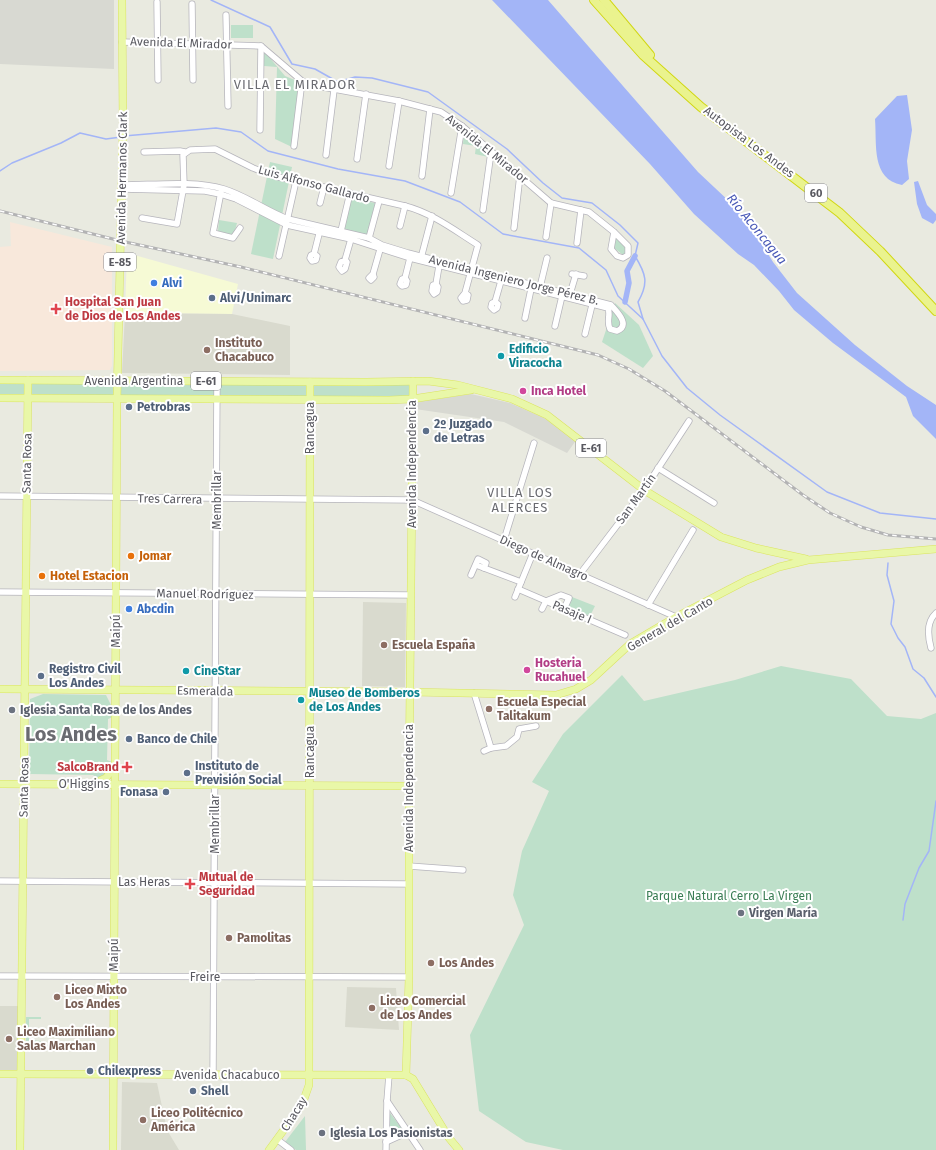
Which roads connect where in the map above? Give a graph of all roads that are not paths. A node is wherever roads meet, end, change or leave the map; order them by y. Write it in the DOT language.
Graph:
graph roads {
  1 [pos="122,0"];
  2 [pos="594,0"];
  3 [pos="604,0"];
  4 [pos="158,2"];
  5 [pos="192,4"];
  6 [pos="226,15"];
  7 [pos="122,42"];
  8 [pos="157,43"];
  9 [pos="193,43"];
  10 [pos="227,44"];
  11 [pos="261,46"];
  12 [pos="158,80"];
  13 [pos="193,80"];
  14 [pos="302,81"];
  15 [pos="682,89"];
  16 [pos="334,90"];
  17 [pos="366,94"];
  18 [pos="399,101"];
  19 [pos="228,106"];
  20 [pos="430,109"];
  21 [pos="462,126"];
  22 [pos="260,130"];
  23 [pos="294,146"];
  24 [pos="144,152"];
  25 [pos="185,152"];
  26 [pos="491,152"];
  27 [pos="326,155"];
  28 [pos="357,159"];
  29 [pos="389,166"];
  30 [pos="520,175"];
  31 [pos="422,176"];
  32 [pos="296,181"];
  33 [pos="122,187"];
  34 [pos="184,187"];
  35 [pos="324,187"];
  36 [pos="221,192"];
  37 [pos="350,193"];
  38 [pos="451,193"];
  39 [pos="379,201"];
  40 [pos="320,203"];
  41 [pos="551,203"];
  42 [pos="405,206"];
  43 [pos="483,210"];
  44 [pos="581,210"];
  45 [pos="432,216"];
  46 [pos="142,218"];
  47 [pos="288,222"];
  48 [pos="400,226"];
  49 [pos="240,228"];
  50 [pos="514,228"];
  51 [pos="320,229"];
  52 [pos="341,231"];
  53 [pos="614,232"];
  54 [pos="546,237"];
  55 [pos="369,238"];
  56 [pos="350,239"];
  57 [pos="577,243"];
  58 [pos="380,246"];
  59 [pos="314,254"];
  60 [pos="279,256"];
  61 [pos="410,258"];
  62 [pos="421,258"];
  63 [pos="547,258"];
  64 [pos="344,260"];
  65 [pos="439,266"];
  66 [pos="471,271"];
  67 [pos="373,274"];
  68 [pos="584,276"];
  69 [pos="405,278"];
  70 [pos="501,281"];
  71 [pos="436,284"];
  72 [pos="540,287"];
  73 [pos="531,289"];
  74 [pos="466,293"];
  75 [pos="570,294"];
  76 [pos="562,296"];
  77 [pos="496,302"];
  78 [pos="593,302"];
  79 [pos="936,311"];
  80 [pos="525,318"];
  81 [pos="555,326"];
  82 [pos="585,334"];
  83 [pos="0,380"];
  84 [pos="28,380"];
  85 [pos="118,381"];
  86 [pos="217,381"];
  87 [pos="413,381"];
  88 [pos="310,382"];
  89 [pos="476,389"];
  90 [pos="0,398"];
  91 [pos="28,398"];
  92 [pos="117,399"];
  93 [pos="310,399"];
  94 [pos="412,399"];
  95 [pos="217,400"];
  96 [pos="689,421"];
  97 [pos="534,442"];
  98 [pos="658,468"];
  99 [pos="644,490"];
  100 [pos="0,496"];
  101 [pos="26,497"];
  102 [pos="117,498"];
  103 [pos="217,499"];
  104 [pos="412,500"];
  105 [pos="310,501"];
  106 [pos="714,503"];
  107 [pos="693,530"];
  108 [pos="504,540"];
  109 [pos="936,550"];
  110 [pos="533,553"];
  111 [pos="808,560"];
  112 [pos="580,574"];
  113 [pos="471,575"];
  114 [pos="521,582"];
  115 [pos="518,589"];
  116 [pos="0,592"];
  117 [pos="26,592"];
  118 [pos="116,593"];
  119 [pos="216,594"];
  120 [pos="310,595"];
  121 [pos="410,595"];
  122 [pos="515,597"];
  123 [pos="546,601"];
  124 [pos="648,605"];
  125 [pos="542,609"];
  126 [pos="564,609"];
  127 [pos="936,613"];
  128 [pos="676,618"];
  129 [pos="625,635"];
  130 [pos="931,648"];
  131 [pos="0,688"];
  132 [pos="24,689"];
  133 [pos="42,689"];
  134 [pos="102,690"];
  135 [pos="116,690"];
  136 [pos="216,691"];
  137 [pos="310,692"];
  138 [pos="410,692"];
  139 [pos="474,693"];
  140 [pos="24,701"];
  141 [pos="116,706"];
  142 [pos="536,726"];
  143 [pos="491,748"];
  144 [pos="484,751"];
  145 [pos="115,764"];
  146 [pos="24,767"];
  147 [pos="0,784"];
  148 [pos="24,784"];
  149 [pos="37,784"];
  150 [pos="91,784"];
  151 [pos="115,784"];
  152 [pos="215,785"];
  153 [pos="310,786"];
  154 [pos="409,786"];
  155 [pos="409,866"];
  156 [pos="463,870"];
  157 [pos="0,881"];
  158 [pos="22,881"];
  159 [pos="114,882"];
  160 [pos="214,882"];
  161 [pos="309,883"];
  162 [pos="408,884"];
  163 [pos="0,976"];
  164 [pos="22,976"];
  165 [pos="114,977"];
  166 [pos="214,977"];
  167 [pos="309,977"];
  168 [pos="409,977"];
  169 [pos="0,1074"];
  170 [pos="20,1074"];
  171 [pos="113,1074"];
  172 [pos="213,1074"];
  173 [pos="309,1075"];
  174 [pos="389,1075"];
  175 [pos="406,1075"];
  176 [pos="387,1101"];
  177 [pos="408,1132"];
  178 [pos="278,1140"];
  179 [pos="386,1142"];
  180 [pos="20,1150"];
  181 [pos="113,1150"];
  182 [pos="269,1150"];
  183 [pos="291,1150"];
  184 [pos="386,1150"];
  185 [pos="420,1150"];
  186 [pos="459,1150"];
  1 -- 7 [label="main road, Avenida Hermanos Clark / E-85"];
  2 -- 15 [label="highway, Autopista Los Andes / 60"];
  3 -- 15 [label="highway, Autopista Los Andes / 60"];
  4 -- 8 [label="street"];
  5 -- 9 [label="street"];
  6 -- 10 [label="street"];
  7 -- 8 [label="street, Avenida El Mirador"];
  7 -- 33 [label="main road, Avenida Hermanos Clark / E-85"];
  8 -- 9 [label="street, Avenida El Mirador"];
  8 -- 12 [label="street"];
  9 -- 10 [label="street, Avenida El Mirador"];
  9 -- 13 [label="street"];
  10 -- 11 [label="street, Avenida El Mirador"];
  10 -- 19 [label="street"];
  11 -- 14 [label="street, Avenida El Mirador"];
  11 -- 22 [label="street"];
  14 -- 16 [label="street, Avenida El Mirador"];
  14 -- 23 [label="street"];
  15 -- 79 [label="highway, Autopista Los Andes / 60"];
  16 -- 17 [label="street, Avenida El Mirador"];
  16 -- 27 [label="street"];
  17 -- 18 [label="street, Avenida El Mirador"];
  17 -- 28 [label="street"];
  18 -- 20 [label="street, Avenida El Mirador"];
  18 -- 29 [label="street"];
  20 -- 21 [label="street, Avenida El Mirador"];
  20 -- 31 [label="street"];
  21 -- 26 [label="street, Avenida El Mirador"];
  21 -- 38 [label="street"];
  24 -- 25 [label="street, Luis Alfonso Gallardo"];
  25 -- 32 [label="street, Luis Alfonso Gallardo"];
  25 -- 34 [label="street"];
  26 -- 30 [label="street, Avenida El Mirador"];
  26 -- 43 [label="street"];
  30 -- 41 [label="street, Avenida El Mirador"];
  30 -- 50 [label="street"];
  32 -- 35 [label="street, Luis Alfonso Gallardo"];
  32 -- 47 [label="street"];
  33 -- 34 [label="street, Avenida Ingeniero Jorge Pérez B."];
  33 -- 85 [label="main road, Avenida Hermanos Clark / E-85"];
  34 -- 36 [label="street, Avenida Ingeniero Jorge Pérez B."];
  34 -- 46 [label="street"];
  35 -- 37 [label="street, Luis Alfonso Gallardo"];
  35 -- 40 [label="street"];
  36 -- 47 [label="street, Avenida Ingeniero Jorge Pérez B."];
  36 -- 49 [label="street"];
  37 -- 39 [label="street, Luis Alfonso Gallardo"];
  37 -- 52 [label="street"];
  39 -- 42 [label="street, Luis Alfonso Gallardo"];
  39 -- 55 [label="street"];
  41 -- 44 [label="street, Avenida El Mirador"];
  41 -- 54 [label="street"];
  42 -- 45 [label="street, Luis Alfonso Gallardo"];
  42 -- 48 [label="street"];
  44 -- 53 [label="street, Avenida El Mirador"];
  44 -- 57 [label="street"];
  45 -- 62 [label="street"];
  45 -- 66 [label="street, Luis Alfonso Gallardo"];
  47 -- 51 [label="street, Avenida Ingeniero Jorge Pérez B."];
  47 -- 60 [label="street"];
  51 -- 52 [label="street, Avenida Ingeniero Jorge Pérez B."];
  51 -- 56 [label="street, Avenida Ingeniero Jorge Pérez B."];
  51 -- 59 [label="street"];
  52 -- 55 [label="street, Avenida Ingeniero Jorge Pérez B."];
  55 -- 58 [label="street, Avenida Ingeniero Jorge Pérez B."];
  56 -- 58 [label="street, Avenida Ingeniero Jorge Pérez B."];
  56 -- 64 [label="street"];
  58 -- 61 [label="street, Avenida Ingeniero Jorge Pérez B."];
  58 -- 62 [label="street, Avenida Ingeniero Jorge Pérez B."];
  58 -- 67 [label="street"];
  61 -- 62 [label="street, Avenida Ingeniero Jorge Pérez B."];
  61 -- 69 [label="street"];
  62 -- 65 [label="street, Avenida Ingeniero Jorge Pérez B."];
  62 -- 66 [label="street, Avenida Ingeniero Jorge Pérez B."];
  63 -- 72 [label="street"];
  65 -- 66 [label="street, Avenida Ingeniero Jorge Pérez B."];
  65 -- 71 [label="street"];
  66 -- 70 [label="street, Avenida Ingeniero Jorge Pérez B."];
  66 -- 72 [label="street, Avenida Ingeniero Jorge Pérez B."];
  66 -- 74 [label="street"];
  68 -- 75 [label="street"];
  70 -- 73 [label="street, Avenida Ingeniero Jorge Pérez B."];
  70 -- 77 [label="street"];
  72 -- 73 [label="street"];
  72 -- 75 [label="street, Avenida Ingeniero Jorge Pérez B."];
  73 -- 76 [label="street, Avenida Ingeniero Jorge Pérez B."];
  73 -- 80 [label="street"];
  75 -- 78 [label="street, Avenida Ingeniero Jorge Pérez B."];
  76 -- 78 [label="street, Avenida Ingeniero Jorge Pérez B."];
  76 -- 81 [label="street"];
  78 -- 78 [label="street, Avenida Ingeniero Jorge Pérez B."];
  78 -- 82 [label="street"];
  83 -- 84 [label="main road, Avenida Argentina / E-61"];
  84 -- 85 [label="main road, Avenida Argentina / E-61"];
  84 -- 91 [label="main road, Santa Rosa"];
  85 -- 86 [label="main road, Avenida Argentina / E-61"];
  85 -- 92 [label="main road, Maipú / E-85"];
  86 -- 88 [label="main road, Avenida Argentina / E-61"];
  86 -- 95 [label="street, Membrillar"];
  87 -- 88 [label="main road, Avenida Argentina / E-61"];
  87 -- 89 [label="main road, E-61"];
  87 -- 94 [label="main road, Avenida Independencia"];
  88 -- 93 [label="main road, Rancagua"];
  89 -- 94 [label="main road, E-61"];
  89 -- 99 [label="main road, E-61"];
  90 -- 91 [label="main road, Avenida Argentina / E-61"];
  91 -- 92 [label="main road, Avenida Argentina / E-61"];
  91 -- 101 [label="main road, Santa Rosa"];
  92 -- 95 [label="main road, Avenida Argentina / E-61"];
  92 -- 102 [label="main road, Maipú"];
  93 -- 94 [label="main road, Avenida Argentina / E-61"];
  93 -- 95 [label="main road, Avenida Argentina / E-61"];
  93 -- 105 [label="main road, Rancagua"];
  94 -- 104 [label="main road, Avenida Independencia"];
  95 -- 103 [label="street, Membrillar"];
  96 -- 98 [label="street, San Martín"];
  97 -- 108 [label="street"];
  98 -- 99 [label="street, San Martín"];
  98 -- 106 [label="street"];
  99 -- 111 [label="main road, E-61"];
  99 -- 112 [label="street, San Martín"];
  100 -- 101 [label="street, Tres Carrera"];
  101 -- 102 [label="street, Tres Carrera"];
  101 -- 117 [label="main road, Santa Rosa"];
  102 -- 103 [label="street, Tres Carrera"];
  102 -- 118 [label="main road, Maipú"];
  103 -- 105 [label="street, Tres Carrera"];
  103 -- 119 [label="street, Membrillar"];
  104 -- 105 [label="street, Tres Carrera"];
  104 -- 108 [label="street, Diego de Almagro"];
  104 -- 121 [label="main road, Avenida Independencia"];
  105 -- 120 [label="main road, Rancagua"];
  107 -- 124 [label="street"];
  108 -- 110 [label="street, Diego de Almagro"];
  109 -- 111 [label="main road, General del Canto / E-61"];
  110 -- 112 [label="street, Diego de Almagro"];
  110 -- 114 [label="street"];
  111 -- 128 [label="main road, General del Canto"];
  112 -- 124 [label="street, Diego de Almagro"];
  113 -- 114 [label="street"];
  114 -- 115 [label="street"];
  115 -- 122 [label="street"];
  115 -- 123 [label="street, Pasaje I"];
  116 -- 117 [label="street, Manuel Rodríguez"];
  117 -- 118 [label="street, Manuel Rodríguez"];
  117 -- 132 [label="main road, Santa Rosa"];
  118 -- 119 [label="street, Manuel Rodríguez"];
  118 -- 135 [label="main road, Maipú"];
  119 -- 120 [label="street, Manuel Rodríguez"];
  119 -- 136 [label="street, Membrillar"];
  120 -- 121 [label="street, Manuel Rodríguez"];
  120 -- 137 [label="main road, Rancagua"];
  121 -- 138 [label="main road, Avenida Independencia"];
  123 -- 125 [label="street"];
  123 -- 126 [label="street, Pasaje I"];
  123 -- 126 [label="street, Pasaje I"];
  124 -- 128 [label="street, Diego de Almagro"];
  126 -- 129 [label="street, Pasaje I"];
  127 -- 130 [label="street"];
  128 -- 139 [label="main road, General del Canto"];
  131 -- 132 [label="main road, Esmeralda"];
  132 -- 133 [label="main road, Esmeralda"];
  132 -- 140 [label="main road, Santa Rosa"];
  133 -- 134 [label="main road, Esmeralda"];
  133 -- 140 [label="main road"];
  134 -- 135 [label="main road, Esmeralda"];
  134 -- 141 [label="main road"];
  135 -- 136 [label="main road, Esmeralda"];
  135 -- 141 [label="main road, Maipú"];
  136 -- 137 [label="main road, Esmeralda"];
  136 -- 152 [label="street, Membrillar"];
  137 -- 138 [label="main road, Esmeralda"];
  137 -- 153 [label="main road, Rancagua"];
  138 -- 139 [label="main road, General del Canto"];
  138 -- 154 [label="main road, Avenida Independencia"];
  139 -- 143 [label="street"];
  140 -- 146 [label="main road, Santa Rosa"];
  141 -- 145 [label="main road, Maipú"];
  142 -- 143 [label="street"];
  143 -- 144 [label="street"];
  145 -- 150 [label="main road"];
  145 -- 151 [label="main road, Maipú"];
  146 -- 148 [label="main road, Santa Rosa"];
  146 -- 149 [label="main road"];
  147 -- 148 [label="main road, O'Higgins"];
  148 -- 149 [label="main road, O'Higgins"];
  148 -- 158 [label="main road, Santa Rosa"];
  149 -- 150 [label="main road, O'Higgins"];
  150 -- 151 [label="main road, O'Higgins"];
  151 -- 152 [label="main road, O'Higgins"];
  151 -- 159 [label="main road, Maipú"];
  152 -- 153 [label="main road, O'Higgins"];
  152 -- 160 [label="street, Membrillar"];
  153 -- 154 [label="main road, O'Higgins"];
  153 -- 161 [label="main road, Rancagua"];
  154 -- 155 [label="main road, Avenida Independencia"];
  155 -- 156 [label="street"];
  155 -- 162 [label="main road, Avenida Independencia"];
  157 -- 158 [label="street, Las Heras"];
  158 -- 159 [label="street, Las Heras"];
  158 -- 164 [label="main road, Santa Rosa"];
  159 -- 160 [label="street, Las Heras"];
  159 -- 165 [label="main road, Maipú"];
  160 -- 161 [label="street, Las Heras"];
  160 -- 166 [label="street, Membrillar"];
  161 -- 162 [label="street, Las Heras"];
  161 -- 167 [label="main road, Rancagua"];
  162 -- 168 [label="main road, Avenida Independencia"];
  163 -- 164 [label="street, Freire"];
  164 -- 165 [label="street, Freire"];
  164 -- 170 [label="main road, Santa Rosa"];
  165 -- 166 [label="street, Freire"];
  165 -- 171 [label="main road, Maipú"];
  166 -- 167 [label="street, Freire"];
  166 -- 172 [label="street, Membrillar"];
  167 -- 168 [label="street, Freire"];
  167 -- 173 [label="main road, Rancagua"];
  168 -- 175 [label="main road, Avenida Independencia"];
  169 -- 170 [label="main road, Avenida Chacabuco"];
  170 -- 171 [label="main road, Avenida Chacabuco"];
  170 -- 180 [label="main road, Santa Rosa"];
  171 -- 172 [label="main road, Avenida Chacabuco"];
  171 -- 181 [label="main road, Maipú"];
  172 -- 173 [label="main road, Avenida Chacabuco"];
  173 -- 174 [label="main road, Avenida Chacabuco"];
  173 -- 178 [label="main road, Chacay"];
  174 -- 175 [label="main road, Avenida Chacabuco"];
  174 -- 176 [label="street"];
  175 -- 186 [label="main road"];
  176 -- 177 [label="street"];
  176 -- 179 [label="street"];
  177 -- 179 [label="street"];
  177 -- 185 [label="street"];
  178 -- 182 [label="main road, Chacay"];
  178 -- 183 [label="street"];
  179 -- 184 [label="street"];
}
